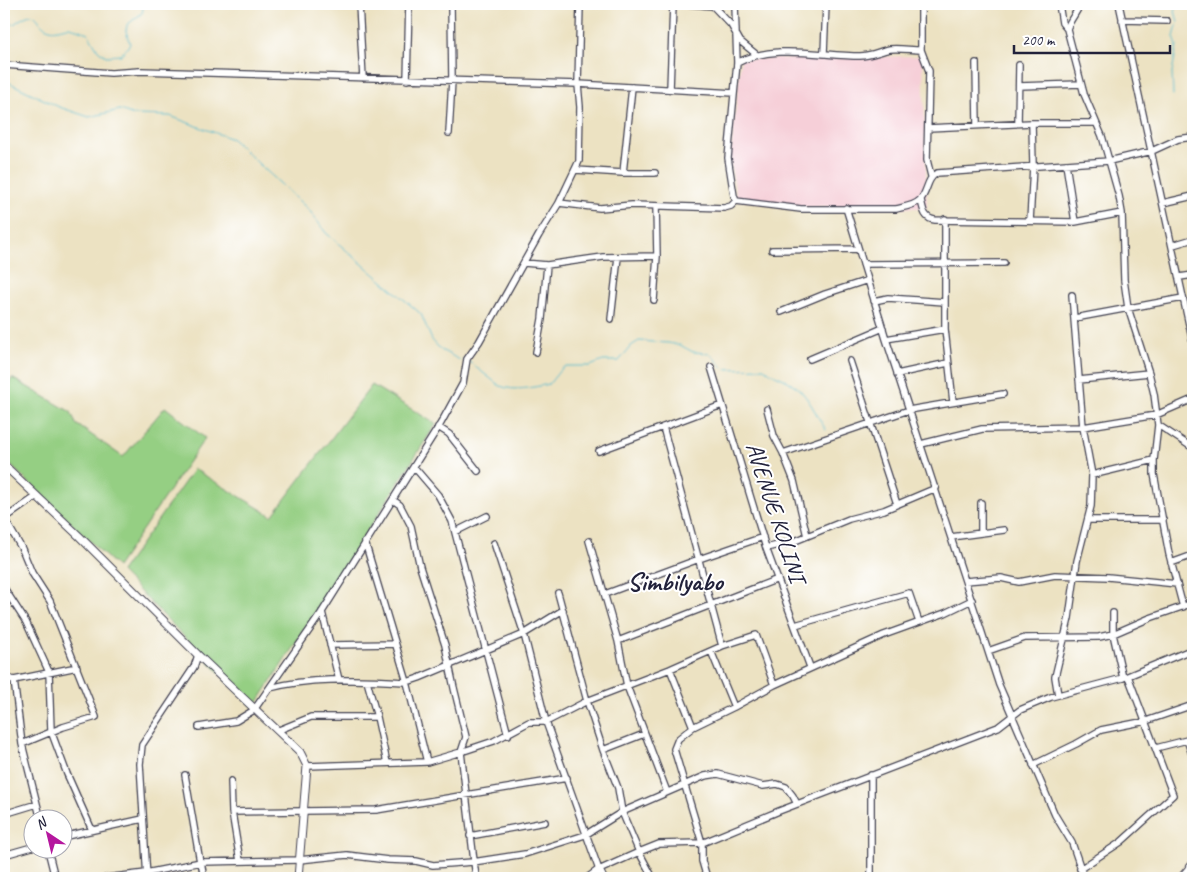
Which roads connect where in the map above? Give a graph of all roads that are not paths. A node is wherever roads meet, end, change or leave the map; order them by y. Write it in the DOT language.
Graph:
graph roads {
  1 [pos="359,4"];
  2 [pos="409,4"];
  3 [pos="450,4"];
  4 [pos="580,4"];
  5 [pos="673,4"];
  6 [pos="688,4"];
  7 [pos="735,4"];
  8 [pos="826,4"];
  9 [pos="921,4"];
  10 [pos="1059,4"];
  11 [pos="1080,4"];
  12 [pos="1119,4"];
  13 [pos="713,5"];
  14 [pos="1122,20"];
  15 [pos="1167,21"];
  16 [pos="1067,29"];
  17 [pos="736,35"];
  18 [pos="921,50"];
  19 [pos="824,53"];
  20 [pos="757,55"];
  21 [pos="737,62"];
  22 [pos="976,63"];
  23 [pos="4,65"];
  24 [pos="1019,65"];
  25 [pos="362,78"];
  26 [pos="408,80"];
  27 [pos="452,80"];
  28 [pos="578,84"];
  29 [pos="1081,84"];
  30 [pos="1019,86"];
  31 [pos="632,87"];
  32 [pos="670,89"];
  33 [pos="734,93"];
  34 [pos="4,107"];
  35 [pos="1032,123"];
  36 [pos="1096,123"];
  37 [pos="1018,124"];
  38 [pos="977,126"];
  39 [pos="4,128"];
  40 [pos="928,128"];
  41 [pos="449,133"];
  42 [pos="1193,137"];
  43 [pos="1152,151"];
  44 [pos="1109,161"];
  45 [pos="1066,164"];
  46 [pos="1033,166"];
  47 [pos="576,170"];
  48 [pos="623,173"];
  49 [pos="655,173"];
  50 [pos="931,176"];
  51 [pos="1193,196"];
  52 [pos="921,200"];
  53 [pos="736,201"];
  54 [pos="560,203"];
  55 [pos="1163,203"];
  56 [pos="656,206"];
  57 [pos="846,208"];
  58 [pos="1122,213"];
  59 [pos="945,220"];
  60 [pos="1030,221"];
  61 [pos="1075,222"];
  62 [pos="1193,238"];
  63 [pos="1173,245"];
  64 [pos="858,249"];
  65 [pos="772,250"];
  66 [pos="657,256"];
  67 [pos="618,257"];
  68 [pos="945,262"];
  69 [pos="524,263"];
  70 [pos="1004,263"];
  71 [pos="863,264"];
  72 [pos="547,265"];
  73 [pos="1193,275"];
  74 [pos="1180,277"];
  75 [pos="868,280"];
  76 [pos="1072,295"];
  77 [pos="1183,298"];
  78 [pos="654,300"];
  79 [pos="874,301"];
  80 [pos="945,302"];
  81 [pos="1128,308"];
  82 [pos="781,312"];
  83 [pos="1074,318"];
  84 [pos="610,319"];
  85 [pos="883,328"];
  86 [pos="946,329"];
  87 [pos="886,339"];
  88 [pos="1193,339"];
  89 [pos="536,352"];
  90 [pos="810,359"];
  91 [pos="850,361"];
  92 [pos="948,364"];
  93 [pos="711,367"];
  94 [pos="1149,373"];
  95 [pos="898,374"];
  96 [pos="1079,380"];
  97 [pos="1003,394"];
  98 [pos="1193,400"];
  99 [pos="953,402"];
  100 [pos="722,405"];
  101 [pos="767,409"];
  102 [pos="910,410"];
  103 [pos="1156,415"];
  104 [pos="870,423"];
  105 [pos="1158,425"];
  106 [pos="438,426"];
  107 [pos="663,427"];
  108 [pos="1083,427"];
  109 [pos="921,444"];
  110 [pos="1193,448"];
  111 [pos="599,451"];
  112 [pos="783,453"];
  113 [pos="1154,460"];
  114 [pos="4,465"];
  115 [pos="414,467"];
  116 [pos="478,471"];
  117 [pos="1092,475"];
  118 [pos="936,488"];
  119 [pos="37,496"];
  120 [pos="393,500"];
  121 [pos="982,503"];
  122 [pos="898,504"];
  123 [pos="1193,511"];
  124 [pos="488,516"];
  125 [pos="4,518"];
  126 [pos="1088,520"];
  127 [pos="1163,520"];
  128 [pos="1004,530"];
  129 [pos="455,532"];
  130 [pos="981,533"];
  131 [pos="807,536"];
  132 [pos="763,537"];
  133 [pos="951,537"];
  134 [pos="589,541"];
  135 [pos="365,542"];
  136 [pos="494,543"];
  137 [pos="766,548"];
  138 [pos="1193,549"];
  139 [pos="1193,555"];
  140 [pos="699,559"];
  141 [pos="1171,563"];
  142 [pos="1074,576"];
  143 [pos="778,579"];
  144 [pos="965,581"];
  145 [pos="1176,584"];
  146 [pos="4,588"];
  147 [pos="558,593"];
  148 [pos="605,594"];
  149 [pos="972,600"];
  150 [pos="1193,603"];
  151 [pos="710,605"];
  152 [pos="1183,607"];
  153 [pos="563,610"];
  154 [pos="322,612"];
  155 [pos="1113,613"];
  156 [pos="919,622"];
  157 [pos="796,625"];
  158 [pos="524,634"];
  159 [pos="1112,634"];
  160 [pos="1064,637"];
  161 [pos="618,641"];
  162 [pos="395,644"];
  163 [pos="330,645"];
  164 [pos="722,646"];
  165 [pos="486,649"];
  166 [pos="1193,649"];
  167 [pos="711,651"];
  168 [pos="988,651"];
  169 [pos="198,655"];
  170 [pos="450,666"];
  171 [pos="77,667"];
  172 [pos="810,667"];
  173 [pos="670,669"];
  174 [pos="49,672"];
  175 [pos="4,677"];
  176 [pos="1125,677"];
  177 [pos="14,680"];
  178 [pos="339,680"];
  179 [pos="366,681"];
  180 [pos="407,682"];
  181 [pos="774,685"];
  182 [pos="627,686"];
  183 [pos="269,689"];
  184 [pos="1058,695"];
  185 [pos="587,701"];
  186 [pos="1193,704"];
  187 [pos="734,707"];
  188 [pos="254,710"];
  189 [pos="377,717"];
  190 [pos="1012,718"];
  191 [pos="1146,721"];
  192 [pos="546,722"];
  193 [pos="199,727"];
  194 [pos="693,727"];
  195 [pos="279,730"];
  196 [pos="51,731"];
  197 [pos="644,734"];
  198 [pos="508,735"];
  199 [pos="22,744"];
  200 [pos="1156,748"];
  201 [pos="603,750"];
  202 [pos="461,752"];
  203 [pos="1193,757"];
  204 [pos="427,762"];
  205 [pos="386,763"];
  206 [pos="1033,765"];
  207 [pos="307,766"];
  208 [pos="871,775"];
  209 [pos="185,776"];
  210 [pos="567,778"];
  211 [pos="231,781"];
  212 [pos="684,785"];
  213 [pos="667,792"];
  214 [pos="467,795"];
  215 [pos="37,804"];
  216 [pos="797,804"];
  217 [pos="38,810"];
  218 [pos="232,812"];
  219 [pos="303,812"];
  220 [pos="622,812"];
  221 [pos="4,814"];
  222 [pos="143,819"];
  223 [pos="545,822"];
  224 [pos="92,830"];
  225 [pos="72,834"];
  226 [pos="585,835"];
  227 [pos="470,836"];
  228 [pos="702,843"];
  229 [pos="22,850"];
  230 [pos="639,852"];
  231 [pos="4,855"];
  232 [pos="50,860"];
  233 [pos="299,860"];
  234 [pos="240,861"];
  235 [pos="200,862"];
  236 [pos="473,862"];
  237 [pos="1193,864"];
  238 [pos="1080,869"];
  239 [pos="599,870"];
  240 [pos="1187,871"];
  241 [pos="147,876"];
  242 [pos="55,878"];
  243 [pos="106,878"];
  244 [pos="204,878"];
  245 [pos="298,878"];
  246 [pos="476,878"];
  247 [pos="588,878"];
  248 [pos="603,878"];
  249 [pos="653,878"];
  250 [pos="707,878"];
  251 [pos="870,878"];
  252 [pos="1084,878"];
  253 [pos="1181,878"];
  254 [pos="1193,878"];
  1 -- 25 [label="street"];
  2 -- 26 [label="street"];
  3 -- 27 [label="street"];
  4 -- 28 [label="street"];
  5 -- 32 [label="street"];
  6 -- 13 [label="street"];
  7 -- 17 [label="street"];
  8 -- 19 [label="street"];
  9 -- 18 [label="street"];
  10 -- 16 [label="street"];
  11 -- 16 [label="street"];
  12 -- 14 [label="street"];
  13 -- 17 [label="street"];
  14 -- 15 [label="street"];
  14 -- 43 [label="street"];
  16 -- 29 [label="street"];
  17 -- 20 [label="street"];
  17 -- 21 [label="street"];
  18 -- 19 [label="street"];
  18 -- 40 [label="street"];
  19 -- 20 [label="street"];
  20 -- 21 [label="street"];
  21 -- 33 [label="street"];
  22 -- 38 [label="street"];
  23 -- 25 [label="street"];
  24 -- 30 [label="street"];
  25 -- 26 [label="street"];
  26 -- 27 [label="street"];
  27 -- 28 [label="street"];
  27 -- 41 [label="street"];
  28 -- 31 [label="street"];
  28 -- 47 [label="street"];
  29 -- 30 [label="street"];
  29 -- 36 [label="street"];
  30 -- 37 [label="street"];
  31 -- 32 [label="street"];
  31 -- 48 [label="street"];
  32 -- 33 [label="street"];
  33 -- 53 [label="street"];
  34 -- 39 [label="street"];
  35 -- 36 [label="street"];
  35 -- 37 [label="street"];
  35 -- 46 [label="street"];
  36 -- 44 [label="street"];
  37 -- 38 [label="street"];
  38 -- 40 [label="street"];
  40 -- 50 [label="street"];
  42 -- 43 [label="street"];
  43 -- 44 [label="street"];
  43 -- 55 [label="street"];
  44 -- 45 [label="street"];
  44 -- 58 [label="street"];
  45 -- 46 [label="street"];
  45 -- 61 [label="street"];
  46 -- 50 [label="street"];
  46 -- 60 [label="street"];
  47 -- 48 [label="street"];
  47 -- 54 [label="street"];
  48 -- 49 [label="street"];
  50 -- 52 [label="street"];
  51 -- 55 [label="street"];
  52 -- 57 [label="street"];
  52 -- 59 [label="street"];
  53 -- 56 [label="street"];
  53 -- 57 [label="street"];
  54 -- 56 [label="street"];
  54 -- 69 [label="street"];
  55 -- 63 [label="street"];
  56 -- 66 [label="street"];
  57 -- 64 [label="street"];
  58 -- 61 [label="street"];
  58 -- 81 [label="street"];
  59 -- 60 [label="street"];
  59 -- 68 [label="street"];
  60 -- 61 [label="street"];
  62 -- 63 [label="street"];
  63 -- 74 [label="street"];
  64 -- 65 [label="street"];
  64 -- 71 [label="street"];
  66 -- 67 [label="street"];
  66 -- 78 [label="street"];
  67 -- 72 [label="street"];
  67 -- 84 [label="street"];
  68 -- 70 [label="street"];
  68 -- 71 [label="street"];
  68 -- 80 [label="street"];
  69 -- 72 [label="street"];
  69 -- 106 [label="street"];
  71 -- 75 [label="street"];
  72 -- 89 [label="street"];
  73 -- 74 [label="street"];
  74 -- 77 [label="street"];
  75 -- 79 [label="street"];
  75 -- 82 [label="street"];
  76 -- 83 [label="street"];
  77 -- 81 [label="street"];
  77 -- 88 [label="street"];
  79 -- 80 [label="street"];
  79 -- 85 [label="street"];
  80 -- 86 [label="street"];
  81 -- 83 [label="street"];
  81 -- 94 [label="street"];
  83 -- 96 [label="street"];
  85 -- 87 [label="street"];
  85 -- 90 [label="street"];
  86 -- 87 [label="street"];
  86 -- 92 [label="street"];
  87 -- 95 [label="street"];
  91 -- 104 [label="street"];
  92 -- 95 [label="street"];
  92 -- 99 [label="street"];
  93 -- 100 [label="street, AVENUE KOLINI"];
  94 -- 96 [label="street"];
  94 -- 103 [label="street"];
  95 -- 102 [label="street"];
  96 -- 108 [label="street"];
  97 -- 99 [label="street"];
  98 -- 103 [label="street"];
  99 -- 102 [label="street"];
  100 -- 107 [label="street"];
  100 -- 132 [label="street, AVENUE KOLINI"];
  101 -- 112 [label="street"];
  102 -- 104 [label="street"];
  102 -- 109 [label="street"];
  103 -- 105 [label="street"];
  103 -- 108 [label="street"];
  104 -- 112 [label="street"];
  104 -- 122 [label="street"];
  105 -- 110 [label="street"];
  105 -- 113 [label="street"];
  106 -- 115 [label="street"];
  106 -- 116 [label="street"];
  107 -- 111 [label="street"];
  107 -- 140 [label="street"];
  108 -- 109 [label="street"];
  108 -- 117 [label="street"];
  109 -- 118 [label="street"];
  112 -- 131 [label="street"];
  113 -- 117 [label="street"];
  113 -- 127 [label="street"];
  114 -- 119 [label="street"];
  115 -- 120 [label="street"];
  115 -- 129 [label="street"];
  117 -- 126 [label="street"];
  118 -- 122 [label="street"];
  118 -- 133 [label="street"];
  119 -- 125 [label="street"];
  119 -- 169 [label="street"];
  120 -- 135 [label="street"];
  120 -- 170 [label="street"];
  121 -- 130 [label="street"];
  122 -- 131 [label="street"];
  123 -- 138 [label="street"];
  124 -- 129 [label="street"];
  125 -- 171 [label="street"];
  126 -- 127 [label="street"];
  126 -- 142 [label="street"];
  127 -- 141 [label="street"];
  128 -- 130 [label="street"];
  129 -- 165 [label="street"];
  130 -- 133 [label="street"];
  131 -- 137 [label="street"];
  132 -- 137 [label="street, AVENUE KOLINI"];
  132 -- 140 [label="street"];
  133 -- 144 [label="street"];
  134 -- 148 [label="street"];
  135 -- 154 [label="street"];
  135 -- 162 [label="street"];
  136 -- 158 [label="street"];
  137 -- 143 [label="street, AVENUE KOLINI"];
  139 -- 141 [label="street"];
  140 -- 148 [label="street"];
  140 -- 151 [label="street"];
  141 -- 145 [label="street"];
  142 -- 144 [label="street"];
  142 -- 145 [label="street"];
  142 -- 160 [label="street"];
  143 -- 151 [label="street"];
  143 -- 157 [label="street, AVENUE KOLINI"];
  144 -- 149 [label="street"];
  145 -- 152 [label="street"];
  146 -- 174 [label="street"];
  147 -- 153 [label="street"];
  148 -- 161 [label="street"];
  149 -- 156 [label="street"];
  149 -- 168 [label="street"];
  150 -- 152 [label="street"];
  151 -- 161 [label="street"];
  151 -- 164 [label="street"];
  152 -- 159 [label="street"];
  153 -- 158 [label="street"];
  153 -- 185 [label="street"];
  154 -- 163 [label="street"];
  154 -- 183 [label="street"];
  155 -- 159 [label="street"];
  156 -- 157 [label="street"];
  156 -- 172 [label="street"];
  157 -- 172 [label="street, AVENUE KOLINI"];
  158 -- 165 [label="street"];
  158 -- 192 [label="street"];
  159 -- 160 [label="street"];
  159 -- 176 [label="street"];
  160 -- 168 [label="street"];
  160 -- 184 [label="street"];
  161 -- 182 [label="street"];
  162 -- 163 [label="street"];
  162 -- 180 [label="street"];
  163 -- 178 [label="street"];
  164 -- 167 [label="street"];
  164 -- 181 [label="street"];
  165 -- 170 [label="street"];
  165 -- 198 [label="street"];
  166 -- 176 [label="street"];
  167 -- 173 [label="street"];
  167 -- 187 [label="street"];
  168 -- 190 [label="street"];
  169 -- 188 [label="street"];
  169 -- 222 [label="street"];
  170 -- 180 [label="street"];
  170 -- 202 [label="street"];
  171 -- 174 [label="street"];
  171 -- 196 [label="street"];
  172 -- 181 [label="street"];
  173 -- 182 [label="street"];
  173 -- 194 [label="street"];
  174 -- 177 [label="street"];
  174 -- 196 [label="street"];
  175 -- 177 [label="street"];
  176 -- 184 [label="street"];
  176 -- 191 [label="street"];
  177 -- 199 [label="street"];
  178 -- 179 [label="street"];
  178 -- 183 [label="street"];
  179 -- 180 [label="street"];
  179 -- 189 [label="street"];
  180 -- 204 [label="street"];
  181 -- 187 [label="street"];
  182 -- 185 [label="street"];
  182 -- 197 [label="street"];
  183 -- 188 [label="street"];
  184 -- 190 [label="street"];
  185 -- 192 [label="street"];
  185 -- 201 [label="street"];
  186 -- 191 [label="street"];
  187 -- 194 [label="street"];
  188 -- 193 [label="street"];
  188 -- 195 [label="street"];
  189 -- 195 [label="street"];
  189 -- 205 [label="street"];
  190 -- 206 [label="street"];
  190 -- 208 [label="street"];
  191 -- 200 [label="street"];
  191 -- 206 [label="street"];
  192 -- 198 [label="street"];
  192 -- 210 [label="street"];
  194 -- 212 [label="street"];
  195 -- 207 [label="street"];
  196 -- 199 [label="street"];
  196 -- 224 [label="street"];
  197 -- 201 [label="street"];
  197 -- 213 [label="street"];
  198 -- 202 [label="street"];
  199 -- 215 [label="street"];
  200 -- 203 [label="street"];
  200 -- 238 [label="street"];
  201 -- 220 [label="street"];
  202 -- 204 [label="street"];
  202 -- 214 [label="street"];
  204 -- 205 [label="street"];
  205 -- 207 [label="street"];
  206 -- 238 [label="street"];
  207 -- 219 [label="street"];
  208 -- 216 [label="street"];
  208 -- 251 [label="street"];
  209 -- 235 [label="street"];
  210 -- 214 [label="street"];
  210 -- 226 [label="street"];
  211 -- 218 [label="street"];
  212 -- 213 [label="street"];
  212 -- 216 [label="street"];
  212 -- 228 [label="street"];
  213 -- 220 [label="street"];
  214 -- 219 [label="street"];
  214 -- 227 [label="street"];
  215 -- 217 [label="street"];
  215 -- 221 [label="street"];
  216 -- 228 [label="street"];
  218 -- 219 [label="street"];
  218 -- 234 [label="street"];
  219 -- 233 [label="street"];
  220 -- 226 [label="street"];
  220 -- 230 [label="street"];
  222 -- 224 [label="street"];
  222 -- 241 [label="street"];
  223 -- 227 [label="street"];
  224 -- 225 [label="street"];
  226 -- 236 [label="street"];
  226 -- 239 [label="street"];
  227 -- 236 [label="street"];
  228 -- 230 [label="street"];
  228 -- 250 [label="street"];
  229 -- 231 [label="street"];
  230 -- 239 [label="street"];
  230 -- 249 [label="street"];
  232 -- 242 [label="street"];
  233 -- 234 [label="street"];
  233 -- 236 [label="street"];
  233 -- 245 [label="street"];
  234 -- 235 [label="street"];
  235 -- 241 [label="street"];
  235 -- 244 [label="street"];
  236 -- 246 [label="street"];
  237 -- 240 [label="street"];
  238 -- 252 [label="street"];
  239 -- 247 [label="street"];
  239 -- 248 [label="street"];
  240 -- 253 [label="street"];
  240 -- 254 [label="street"];
  241 -- 243 [label="street"];
}
